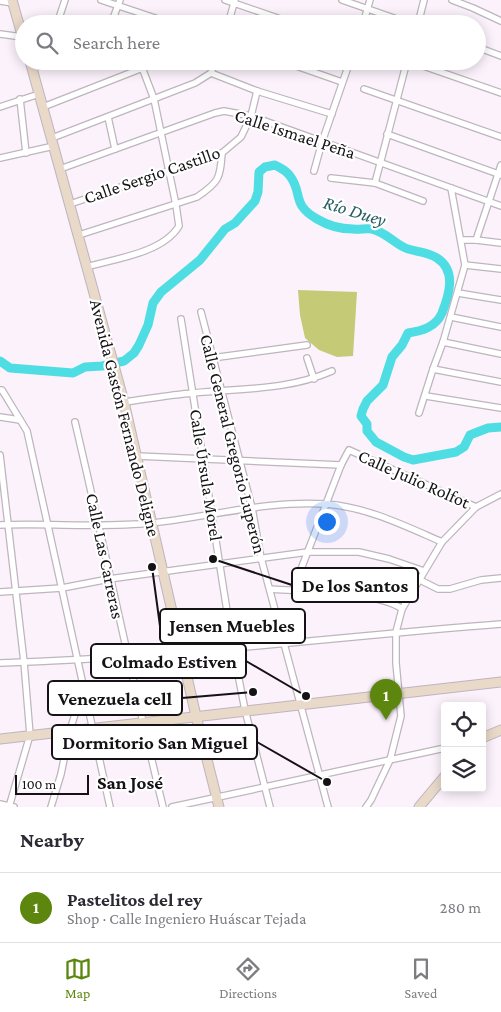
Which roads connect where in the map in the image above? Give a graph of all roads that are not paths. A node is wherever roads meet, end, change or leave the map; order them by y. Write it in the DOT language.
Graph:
graph roads {
  1 [pos="65,0"];
  2 [pos="101,0"];
  3 [pos="225,0"];
  4 [pos="342,0"];
  5 [pos="370,0"];
  6 [pos="424,0"];
  7 [pos="452,0"];
  8 [pos="0,1"];
  9 [pos="235,1"];
  10 [pos="12,2"];
  11 [pos="119,3"];
  12 [pos="368,8"];
  13 [pos="16,15"];
  14 [pos="60,15"];
  15 [pos="115,15"];
  16 [pos="149,15"];
  17 [pos="231,15"];
  18 [pos="272,15"];
  19 [pos="366,15"];
  20 [pos="387,15"];
  21 [pos="420,15"];
  22 [pos="501,21"];
  23 [pos="0,34"];
  24 [pos="15,38"];
  25 [pos="486,50"];
  26 [pos="501,56"];
  27 [pos="32,70"];
  28 [pos="139,70"];
  29 [pos="143,70"];
  30 [pos="212,70"];
  31 [pos="308,70"];
  32 [pos="347,70"];
  33 [pos="405,70"];
  34 [pos="434,70"];
  35 [pos="211,73"];
  36 [pos="342,82"];
  37 [pos="364,89"];
  38 [pos="257,91"];
  39 [pos="501,93"];
  40 [pos="39,94"];
  41 [pos="154,98"];
  42 [pos="20,99"];
  43 [pos="396,100"];
  44 [pos="0,107"];
  45 [pos="43,107"];
  46 [pos="332,114"];
  47 [pos="252,116"];
  48 [pos="108,117"];
  49 [pos="160,133"];
  50 [pos="387,134"];
  51 [pos="501,137"];
  52 [pos="53,142"];
  53 [pos="322,142"];
  54 [pos="115,149"];
  55 [pos="26,153"];
  56 [pos="222,153"];
  57 [pos="0,158"];
  58 [pos="381,162"];
  59 [pos="501,165"];
  60 [pos="60,169"];
  61 [pos="168,170"];
  62 [pos="314,171"];
  63 [pos="499,175"];
  64 [pos="332,178"];
  65 [pos="375,184"];
  66 [pos="451,188"];
  67 [pos="424,201"];
  68 [pos="488,202"];
  69 [pos="70,204"];
  70 [pos="176,204"];
  71 [pos="501,206"];
  72 [pos="79,235"];
  73 [pos="462,240"];
  74 [pos="476,240"];
  75 [pos="501,243"];
  76 [pos="465,265"];
  77 [pos="86,267"];
  78 [pos="501,269"];
  79 [pos="458,293"];
  80 [pos="501,300"];
  81 [pos="201,312"];
  82 [pos="451,317"];
  83 [pos="181,319"];
  84 [pos="501,327"];
  85 [pos="444,342"];
  86 [pos="307,345"];
  87 [pos="501,354"];
  88 [pos="212,358"];
  89 [pos="307,358"];
  90 [pos="433,369"];
  91 [pos="332,371"];
  92 [pos="314,379"];
  93 [pos="501,382"];
  94 [pos="0,390"];
  95 [pos="221,391"];
  96 [pos="193,393"];
  97 [pos="426,396"];
  98 [pos="124,402"];
  99 [pos="501,408"];
  100 [pos="419,413"];
  101 [pos="0,417"];
  102 [pos="20,420"];
  103 [pos="75,422"];
  104 [pos="0,455"];
  105 [pos="137,456"];
  106 [pos="203,459"];
  107 [pos="240,460"];
  108 [pos="342,465"];
  109 [pos="501,494"];
  110 [pos="327,504"];
  111 [pos="476,507"];
  112 [pos="252,508"];
  113 [pos="212,516"];
  114 [pos="151,523"];
  115 [pos="0,525"];
  116 [pos="9,525"];
  117 [pos="49,525"];
  118 [pos="100,526"];
  119 [pos="442,542"];
  120 [pos="308,552"];
  121 [pos="261,558"];
  122 [pos="219,563"];
  123 [pos="424,570"];
  124 [pos="162,572"];
  125 [pos="501,578"];
  126 [pos="109,579"];
  127 [pos="420,580"];
  128 [pos="62,588"];
  129 [pos="270,589"];
  130 [pos="293,590"];
  131 [pos="0,592"];
  132 [pos="17,592"];
  133 [pos="402,609"];
  134 [pos="501,624"];
  135 [pos="396,632"];
  136 [pos="285,644"];
  137 [pos="233,649"];
  138 [pos="182,653"];
  139 [pos="127,656"];
  140 [pos="78,659"];
  141 [pos="24,662"];
  142 [pos="0,663"];
  143 [pos="501,682"];
  144 [pos="84,687"];
  145 [pos="398,693"];
  146 [pos="300,705"];
  147 [pos="245,710"];
  148 [pos="196,716"];
  149 [pos="142,722"];
  150 [pos="92,727"];
  151 [pos="70,730"];
  152 [pos="501,730"];
  153 [pos="30,735"];
  154 [pos="486,736"];
  155 [pos="0,739"];
  156 [pos="441,749"];
  157 [pos="390,760"];
  158 [pos="319,775"];
  159 [pos="441,781"];
  160 [pos="264,787"];
  161 [pos="216,797"];
  162 [pos="0,804"];
  163 [pos="11,807"];
  164 [pos="51,807"];
  165 [pos="110,807"];
  166 [pos="163,807"];
  167 [pos="172,807"];
  168 [pos="219,807"];
  169 [pos="270,807"];
  170 [pos="328,807"];
  171 [pos="366,807"];
  172 [pos="419,807"];
  1 -- 14 [label="street"];
  2 -- 11 [label="street"];
  3 -- 9 [label="street"];
  4 -- 12 [label="street"];
  5 -- 12 [label="street"];
  6 -- 21 [label="street"];
  7 -- 22 [label="street"];
  8 -- 10 [label="street"];
  9 -- 17 [label="street"];
  9 -- 18 [label="street"];
  10 -- 13 [label="street"];
  11 -- 15 [label="street"];
  11 -- 16 [label="street"];
  12 -- 19 [label="street"];
  12 -- 20 [label="street"];
  23 -- 24 [label="street"];
  25 -- 26 [label="street"];
  27 -- 40 [label="street, Avenida Gastón Fernando Deligne"];
  28 -- 45 [label="street"];
  29 -- 41 [label="street"];
  30 -- 35 [label="street"];
  31 -- 36 [label="street"];
  32 -- 36 [label="street"];
  33 -- 43 [label="street"];
  34 -- 39 [label="street"];
  35 -- 38 [label="street"];
  35 -- 41 [label="street"];
  36 -- 46 [label="street"];
  37 -- 43 [label="street"];
  38 -- 46 [label="street"];
  38 -- 47 [label="street, Calle Sergio Castillo"];
  40 -- 42 [label="street"];
  40 -- 45 [label="street, Avenida Gastón Fernando Deligne"];
  41 -- 48 [label="street"];
  41 -- 49 [label="street"];
  42 -- 44 [label="street"];
  42 -- 55 [label="street"];
  43 -- 50 [label="street"];
  43 -- 51 [label="street"];
  45 -- 52 [label="street, Avenida Gastón Fernando Deligne"];
  46 -- 53 [label="street"];
  47 -- 49 [label="street, Calle Ismael Peña"];
  47 -- 53 [label="street, Calle Ismael Peña"];
  47 -- 56 [label="street, Calle Sergio Castillo"];
  48 -- 52 [label="street"];
  48 -- 54 [label="street"];
  49 -- 54 [label="street, Calle Ismael Peña"];
  49 -- 61 [label="street"];
  50 -- 58 [label="street"];
  50 -- 63 [label="street"];
  52 -- 55 [label="street"];
  52 -- 60 [label="street, Avenida Gastón Fernando Deligne"];
  53 -- 58 [label="street, Calle Ismael Peña"];
  53 -- 62 [label="street"];
  54 -- 60 [label="street, Calle Ismael Peña"];
  55 -- 57 [label="street"];
  56 -- 61 [label="street, Calle Sergio Castillo"];
  56 -- 70 [label="street"];
  58 -- 65 [label="street"];
  58 -- 66 [label="street, Calle Ismael Peña"];
  59 -- 63 [label="street"];
  60 -- 69 [label="street, Avenida Gastón Fernando Deligne"];
  61 -- 69 [label="street, Calle Sergio Castillo"];
  61 -- 70 [label="street"];
  63 -- 68 [label="street"];
  64 -- 65 [label="street"];
  65 -- 67 [label="street"];
  66 -- 68 [label="street, Calle Ismael Peña"];
  66 -- 73 [label="street"];
  68 -- 71 [label="street, Calle Ismael Peña"];
  68 -- 74 [label="street"];
  69 -- 72 [label="street, Avenida Gastón Fernando Deligne"];
  70 -- 72 [label="street"];
  70 -- 77 [label="street"];
  72 -- 77 [label="street, Avenida Gastón Fernando Deligne"];
  73 -- 74 [label="street"];
  73 -- 76 [label="street"];
  74 -- 75 [label="street"];
  76 -- 78 [label="street"];
  76 -- 79 [label="street"];
  77 -- 98 [label="street, Avenida Gastón Fernando Deligne"];
  79 -- 80 [label="street"];
  79 -- 82 [label="street"];
  81 -- 88 [label="street, Calle General Gregorio Luperón"];
  82 -- 84 [label="street"];
  82 -- 85 [label="street"];
  83 -- 96 [label="street, Calle Úrsula Morel"];
  85 -- 87 [label="street"];
  85 -- 90 [label="street"];
  86 -- 88 [label="street"];
  88 -- 95 [label="street, Calle General Gregorio Luperón"];
  89 -- 92 [label="street"];
  90 -- 93 [label="street"];
  90 -- 97 [label="street"];
  91 -- 92 [label="street"];
  92 -- 95 [label="street"];
  94 -- 102 [label="street"];
  95 -- 96 [label="street"];
  95 -- 107 [label="street, Calle General Gregorio Luperón"];
  96 -- 98 [label="street"];
  96 -- 106 [label="street, Calle Úrsula Morel"];
  97 -- 99 [label="street"];
  97 -- 100 [label="street"];
  98 -- 105 [label="street, Avenida Gastón Fernando Deligne"];
  101 -- 102 [label="street"];
  102 -- 117 [label="street"];
  103 -- 118 [label="street, Calle Las Carreras"];
  104 -- 116 [label="street"];
  105 -- 106 [label="street"];
  105 -- 114 [label="street, Avenida Gastón Fernando Deligne"];
  106 -- 107 [label="street"];
  106 -- 113 [label="street, Calle Úrsula Morel"];
  107 -- 108 [label="street"];
  107 -- 112 [label="street, Calle General Gregorio Luperón"];
  108 -- 110 [label="street"];
  108 -- 111 [label="street, Calle Julio Rolfot"];
  109 -- 111 [label="street"];
  110 -- 112 [label="street"];
  110 -- 119 [label="street"];
  110 -- 120 [label="street"];
  111 -- 119 [label="street"];
  112 -- 113 [label="street"];
  112 -- 121 [label="street, Calle General Gregorio Luperón"];
  113 -- 114 [label="street"];
  113 -- 122 [label="street, Calle Úrsula Morel"];
  114 -- 118 [label="street"];
  114 -- 124 [label="street, Avenida Gastón Fernando Deligne"];
  115 -- 116 [label="street"];
  116 -- 117 [label="street"];
  116 -- 132 [label="street"];
  117 -- 118 [label="street"];
  117 -- 128 [label="street"];
  118 -- 126 [label="street, Calle Las Carreras"];
  119 -- 123 [label="street"];
  120 -- 121 [label="street"];
  120 -- 123 [label="street"];
  120 -- 130 [label="street"];
  121 -- 122 [label="street"];
  121 -- 129 [label="street, Calle General Gregorio Luperón"];
  122 -- 124 [label="street"];
  122 -- 137 [label="street, Calle Úrsula Morel"];
  123 -- 127 [label="street"];
  124 -- 126 [label="street"];
  124 -- 138 [label="street, Avenida Gastón Fernando Deligne"];
  125 -- 127 [label="street"];
  126 -- 128 [label="street"];
  126 -- 139 [label="street, Calle Las Carreras"];
  127 -- 133 [label="street"];
  128 -- 132 [label="street"];
  128 -- 140 [label="street"];
  129 -- 130 [label="street"];
  129 -- 136 [label="street, Calle General Gregorio Luperón"];
  130 -- 133 [label="street"];
  131 -- 132 [label="street"];
  132 -- 141 [label="street"];
  133 -- 135 [label="street"];
  134 -- 135 [label="street"];
  135 -- 136 [label="street"];
  135 -- 145 [label="street"];
  136 -- 137 [label="street"];
  136 -- 146 [label="street, Calle General Gregorio Luperón"];
  137 -- 138 [label="street"];
  137 -- 147 [label="street, Calle Úrsula Morel"];
  138 -- 139 [label="street"];
  138 -- 148 [label="street, Avenida Gastón Fernando Deligne"];
  139 -- 140 [label="street"];
  139 -- 149 [label="street, Calle Las Carreras"];
  140 -- 141 [label="street"];
  140 -- 144 [label="street"];
  141 -- 142 [label="street"];
  141 -- 153 [label="street"];
  143 -- 145 [label="street"];
  144 -- 150 [label="street"];
  144 -- 151 [label="street"];
  145 -- 146 [label="street"];
  145 -- 157 [label="street"];
  146 -- 147 [label="street"];
  146 -- 158 [label="street, Calle General Gregorio Luperón"];
  147 -- 148 [label="street"];
  147 -- 160 [label="street, Calle Úrsula Morel"];
  148 -- 149 [label="street"];
  148 -- 161 [label="street, Avenida Gastón Fernando Deligne"];
  149 -- 150 [label="street"];
  149 -- 166 [label="street, Calle Las Carreras"];
  150 -- 151 [label="street"];
  150 -- 165 [label="street"];
  151 -- 153 [label="street"];
  151 -- 164 [label="street"];
  152 -- 154 [label="street"];
  153 -- 155 [label="street"];
  153 -- 163 [label="street"];
  156 -- 157 [label="street"];
  157 -- 158 [label="street"];
  157 -- 171 [label="street"];
  158 -- 160 [label="street"];
  158 -- 170 [label="street, Calle General Gregorio Luperón"];
  159 -- 172 [label="street"];
  160 -- 161 [label="street"];
  160 -- 169 [label="street, Calle Úrsula Morel"];
  161 -- 167 [label="street"];
  161 -- 168 [label="street, Avenida Gastón Fernando Deligne"];
  162 -- 163 [label="street"];
}
